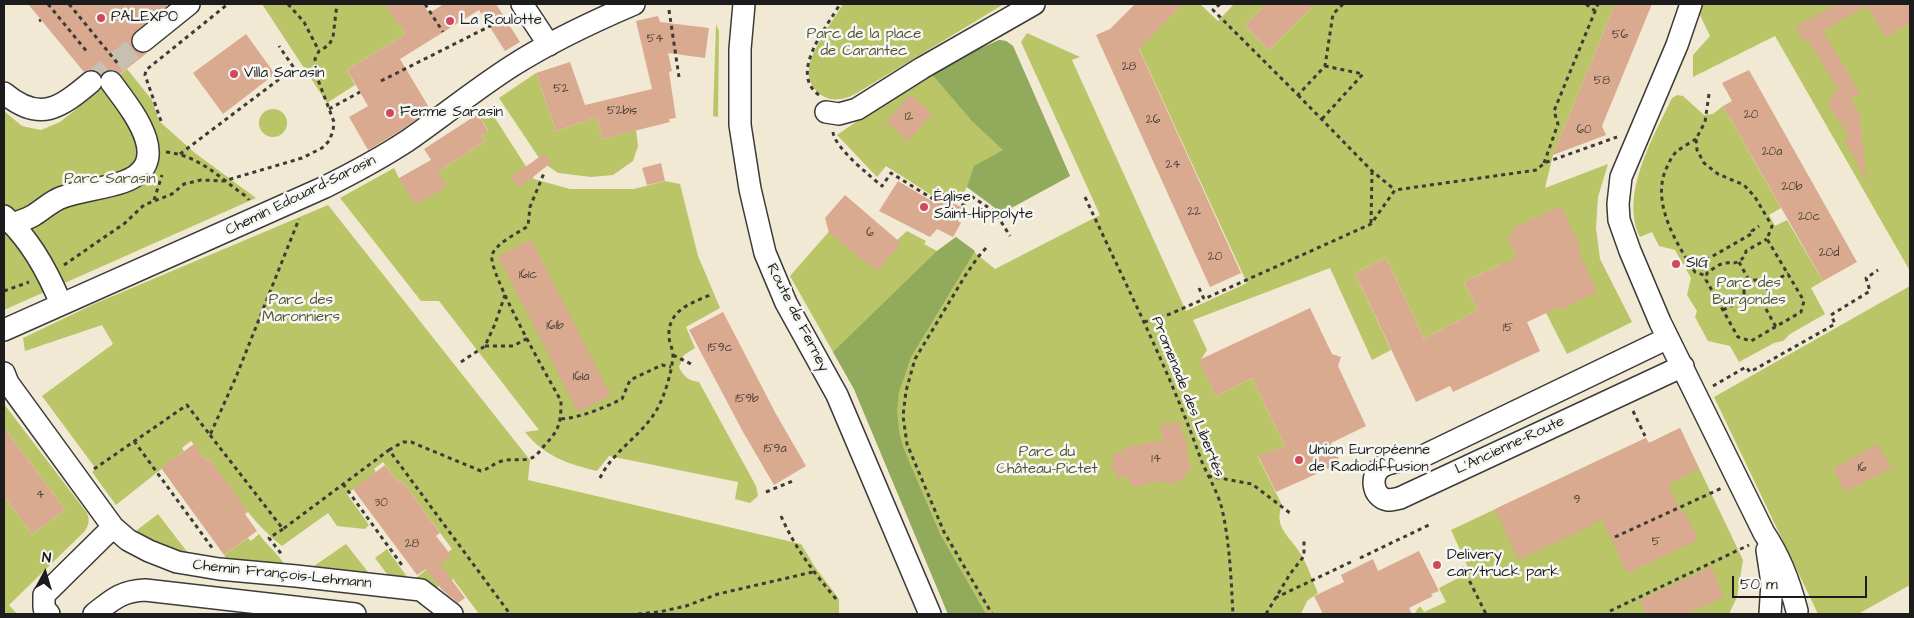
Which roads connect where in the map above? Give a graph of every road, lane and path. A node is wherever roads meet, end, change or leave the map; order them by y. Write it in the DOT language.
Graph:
graph roads {
  1 [pos="48,4"];
  2 [pos="68,4"];
  3 [pos="189,4"];
  4 [pos="228,4"];
  5 [pos="288,4"];
  6 [pos="337,4"];
  7 [pos="425,4"];
  8 [pos="634,4"];
  9 [pos="744,4"];
  10 [pos="840,4"];
  11 [pos="1034,4"];
  12 [pos="1220,4"];
  13 [pos="1343,4"];
  14 [pos="1586,4"];
  15 [pos="1598,4"];
  16 [pos="1691,4"];
  17 [pos="516,10"];
  18 [pos="669,10"];
  19 [pos="1595,11"];
  20 [pos="443,32"];
  21 [pos="143,40"];
  22 [pos="548,45"];
  23 [pos="279,46"];
  24 [pos="319,51"];
  25 [pos="88,53"];
  26 [pos="1325,66"];
  27 [pos="679,77"];
  28 [pos="109,78"];
  29 [pos="382,81"];
  30 [pos="360,92"];
  31 [pos="4,93"];
  32 [pos="1709,94"];
  33 [pos="1298,95"];
  34 [pos="329,109"];
  35 [pos="826,112"];
  36 [pos="1322,119"];
  37 [pos="162,124"];
  38 [pos="833,137"];
  39 [pos="1696,139"];
  40 [pos="1636,140"];
  41 [pos="166,152"];
  42 [pos="180,154"];
  43 [pos="1544,163"];
  44 [pos="1372,171"];
  45 [pos="544,174"];
  46 [pos="224,181"];
  47 [pos="1395,190"];
  48 [pos="1086,197"];
  49 [pos="250,203"];
  50 [pos="298,214"];
  51 [pos="8,220"];
  52 [pos="1371,224"];
  53 [pos="1759,226"];
  54 [pos="1010,236"];
  55 [pos="1768,239"];
  56 [pos="986,248"];
  57 [pos="1739,262"];
  58 [pos="1692,268"];
  59 [pos="1878,270"];
  60 [pos="1788,274"];
  61 [pos="48,275"];
  62 [pos="1707,276"];
  63 [pos="1750,282"];
  64 [pos="1766,286"];
  65 [pos="1199,288"];
  66 [pos="4,291"];
  67 [pos="505,294"];
  68 [pos="710,295"];
  69 [pos="1745,298"];
  70 [pos="1204,299"];
  71 [pos="1762,302"];
  72 [pos="61,304"];
  73 [pos="1723,310"];
  74 [pos="1144,322"];
  75 [pos="1776,327"];
  76 [pos="4,330"];
  77 [pos="528,338"];
  78 [pos="1668,338"];
  79 [pos="485,346"];
  80 [pos="673,355"];
  81 [pos="461,362"];
  82 [pos="691,364"];
  83 [pos="1683,366"];
  84 [pos="671,367"];
  85 [pos="4,373"];
  86 [pos="1596,373"];
  87 [pos="1708,389"];
  88 [pos="1609,400"];
  89 [pos="1632,410"];
  90 [pos="561,419"];
  91 [pos="210,435"];
  92 [pos="1645,436"];
  93 [pos="134,440"];
  94 [pos="389,450"];
  95 [pos="93,470"];
  96 [pos="1207,476"];
  97 [pos="600,478"];
  98 [pos="793,481"];
  99 [pos="343,484"];
  100 [pos="1728,486"];
  101 [pos="766,492"];
  102 [pos="1290,513"];
  103 [pos="781,516"];
  104 [pos="1431,524"];
  105 [pos="113,527"];
  106 [pos="283,529"];
  107 [pos="1615,537"];
  108 [pos="1759,538"];
  109 [pos="1304,541"];
  110 [pos="214,550"];
  111 [pos="1360,558"];
  112 [pos="286,560"];
  113 [pos="1353,561"];
  114 [pos="813,572"];
  115 [pos="407,573"];
  116 [pos="1455,573"];
  117 [pos="1275,598"];
  118 [pos="837,600"];
  119 [pos="927,611"];
  120 [pos="1610,611"];
  121 [pos="1799,613"];
  122 [pos="49,614"];
  123 [pos="94,614"];
  124 [pos="355,614"];
  125 [pos="452,614"];
  126 [pos="510,614"];
  127 [pos="638,614"];
  128 [pos="992,614"];
  129 [pos="1233,614"];
  130 [pos="1266,614"];
  131 [pos="1486,614"];
  132 [pos="1770,614"];
  1 -- 25 [label="path"];
  2 -- 28 [label="path"];
  3 -- 21 [label="street"];
  4 -- 37 [label="path"];
  5 -- 24 [label="path"];
  6 -- 24 [label="path"];
  7 -- 20 [label="path"];
  8 -- 22 [label="street, Chemin Edouard-Sarasin"];
  9 -- 119 [label="street, Route de Ferney"];
  10 -- 35 [label="path"];
  11 -- 35 [label="street"];
  12 -- 33 [label="path"];
  13 -- 26 [label="path"];
  14 -- 19 [label="path"];
  15 -- 19 [label="path"];
  16 -- 40 [label="street"];
  17 -- 22 [label="street"];
  17 -- 29 [label="path"];
  18 -- 27 [label="path"];
  19 -- 43 [label="path"];
  22 -- 72 [label="street, Chemin Edouard-Sarasin"];
  23 -- 42 [label="path"];
  24 -- 34 [label="path"];
  26 -- 33 [label="path"];
  26 -- 36 [label="path"];
  28 -- 31 [label="street"];
  28 -- 51 [label="street"];
  30 -- 34 [label="path"];
  32 -- 39 [label="path"];
  33 -- 36 [label="path"];
  34 -- 46 [label="path"];
  36 -- 44 [label="path"];
  38 -- 54 [label="path"];
  39 -- 55 [label="path"];
  39 -- 58 [label="path"];
  40 -- 43 [label="path"];
  40 -- 78 [label="street"];
  41 -- 42 [label="path"];
  42 -- 46 [label="path"];
  43 -- 47 [label="path"];
  44 -- 47 [label="path"];
  44 -- 52 [label="path"];
  45 -- 67 [label="path"];
  46 -- 49 [label="path"];
  46 -- 61 [label="path"];
  47 -- 52 [label="path"];
  48 -- 74 [label="path, Promenade des Libertés"];
  50 -- 91 [label="path"];
  51 -- 61 [label="street"];
  52 -- 70 [label="path"];
  53 -- 58 [label="path"];
  55 -- 57 [label="path"];
  55 -- 60 [label="path"];
  56 -- 128 [label="path"];
  57 -- 62 [label="path"];
  57 -- 63 [label="path"];
  58 -- 62 [label="path"];
  59 -- 87 [label="path"];
  60 -- 64 [label="path"];
  60 -- 75 [label="path"];
  61 -- 66 [label="path"];
  61 -- 72 [label="street"];
  62 -- 73 [label="path"];
  63 -- 64 [label="path"];
  63 -- 69 [label="path"];
  64 -- 71 [label="path"];
  65 -- 70 [label="path"];
  67 -- 77 [label="path"];
  67 -- 79 [label="path"];
  68 -- 80 [label="path"];
  69 -- 71 [label="path"];
  69 -- 73 [label="path"];
  70 -- 74 [label="path"];
  71 -- 75 [label="path"];
  72 -- 76 [label="street, Chemin Edouard-Sarasin"];
  73 -- 75 [label="path"];
  74 -- 96 [label="path, Promenade des Libertés"];
  77 -- 79 [label="path"];
  77 -- 90 [label="path"];
  78 -- 83 [label="street"];
  78 -- 86 [label="street, L'Ancienne-Route"];
  79 -- 81 [label="path"];
  80 -- 82 [label="path"];
  80 -- 84 [label="path"];
  83 -- 88 [label="street, L'Ancienne-Route"];
  83 -- 108 [label="street"];
  84 -- 90 [label="path"];
  84 -- 97 [label="path"];
  85 -- 105 [label="street, Chemin François-Lehmann"];
  86 -- 88 [label="street"];
  86 -- 88 [label="street, L'Ancienne-Route"];
  89 -- 92 [label="path"];
  90 -- 94 [label="path"];
  91 -- 93 [label="path"];
  91 -- 106 [label="path"];
  93 -- 95 [label="path"];
  93 -- 110 [label="path"];
  94 -- 99 [label="path"];
  94 -- 126 [label="path"];
  96 -- 102 [label="path"];
  96 -- 129 [label="path, Promenade des Libertés"];
  98 -- 101 [label="path"];
  99 -- 106 [label="path"];
  99 -- 115 [label="path"];
  100 -- 107 [label="path"];
  103 -- 114 [label="path"];
  104 -- 111 [label="path"];
  105 -- 122 [label="street"];
  105 -- 125 [label="street, Chemin François-Lehmann"];
  106 -- 112 [label="path"];
  108 -- 120 [label="path"];
  108 -- 121 [label="street"];
  108 -- 132 [label="street"];
  109 -- 117 [label="path"];
  113 -- 117 [label="path"];
  114 -- 118 [label="path"];
  114 -- 127 [label="path"];
  116 -- 131 [label="path"];
  117 -- 130 [label="path"];
  121 -- 132 [label="street"];
  123 -- 124 [label="street, Chemin François-Lehmann"];
}
